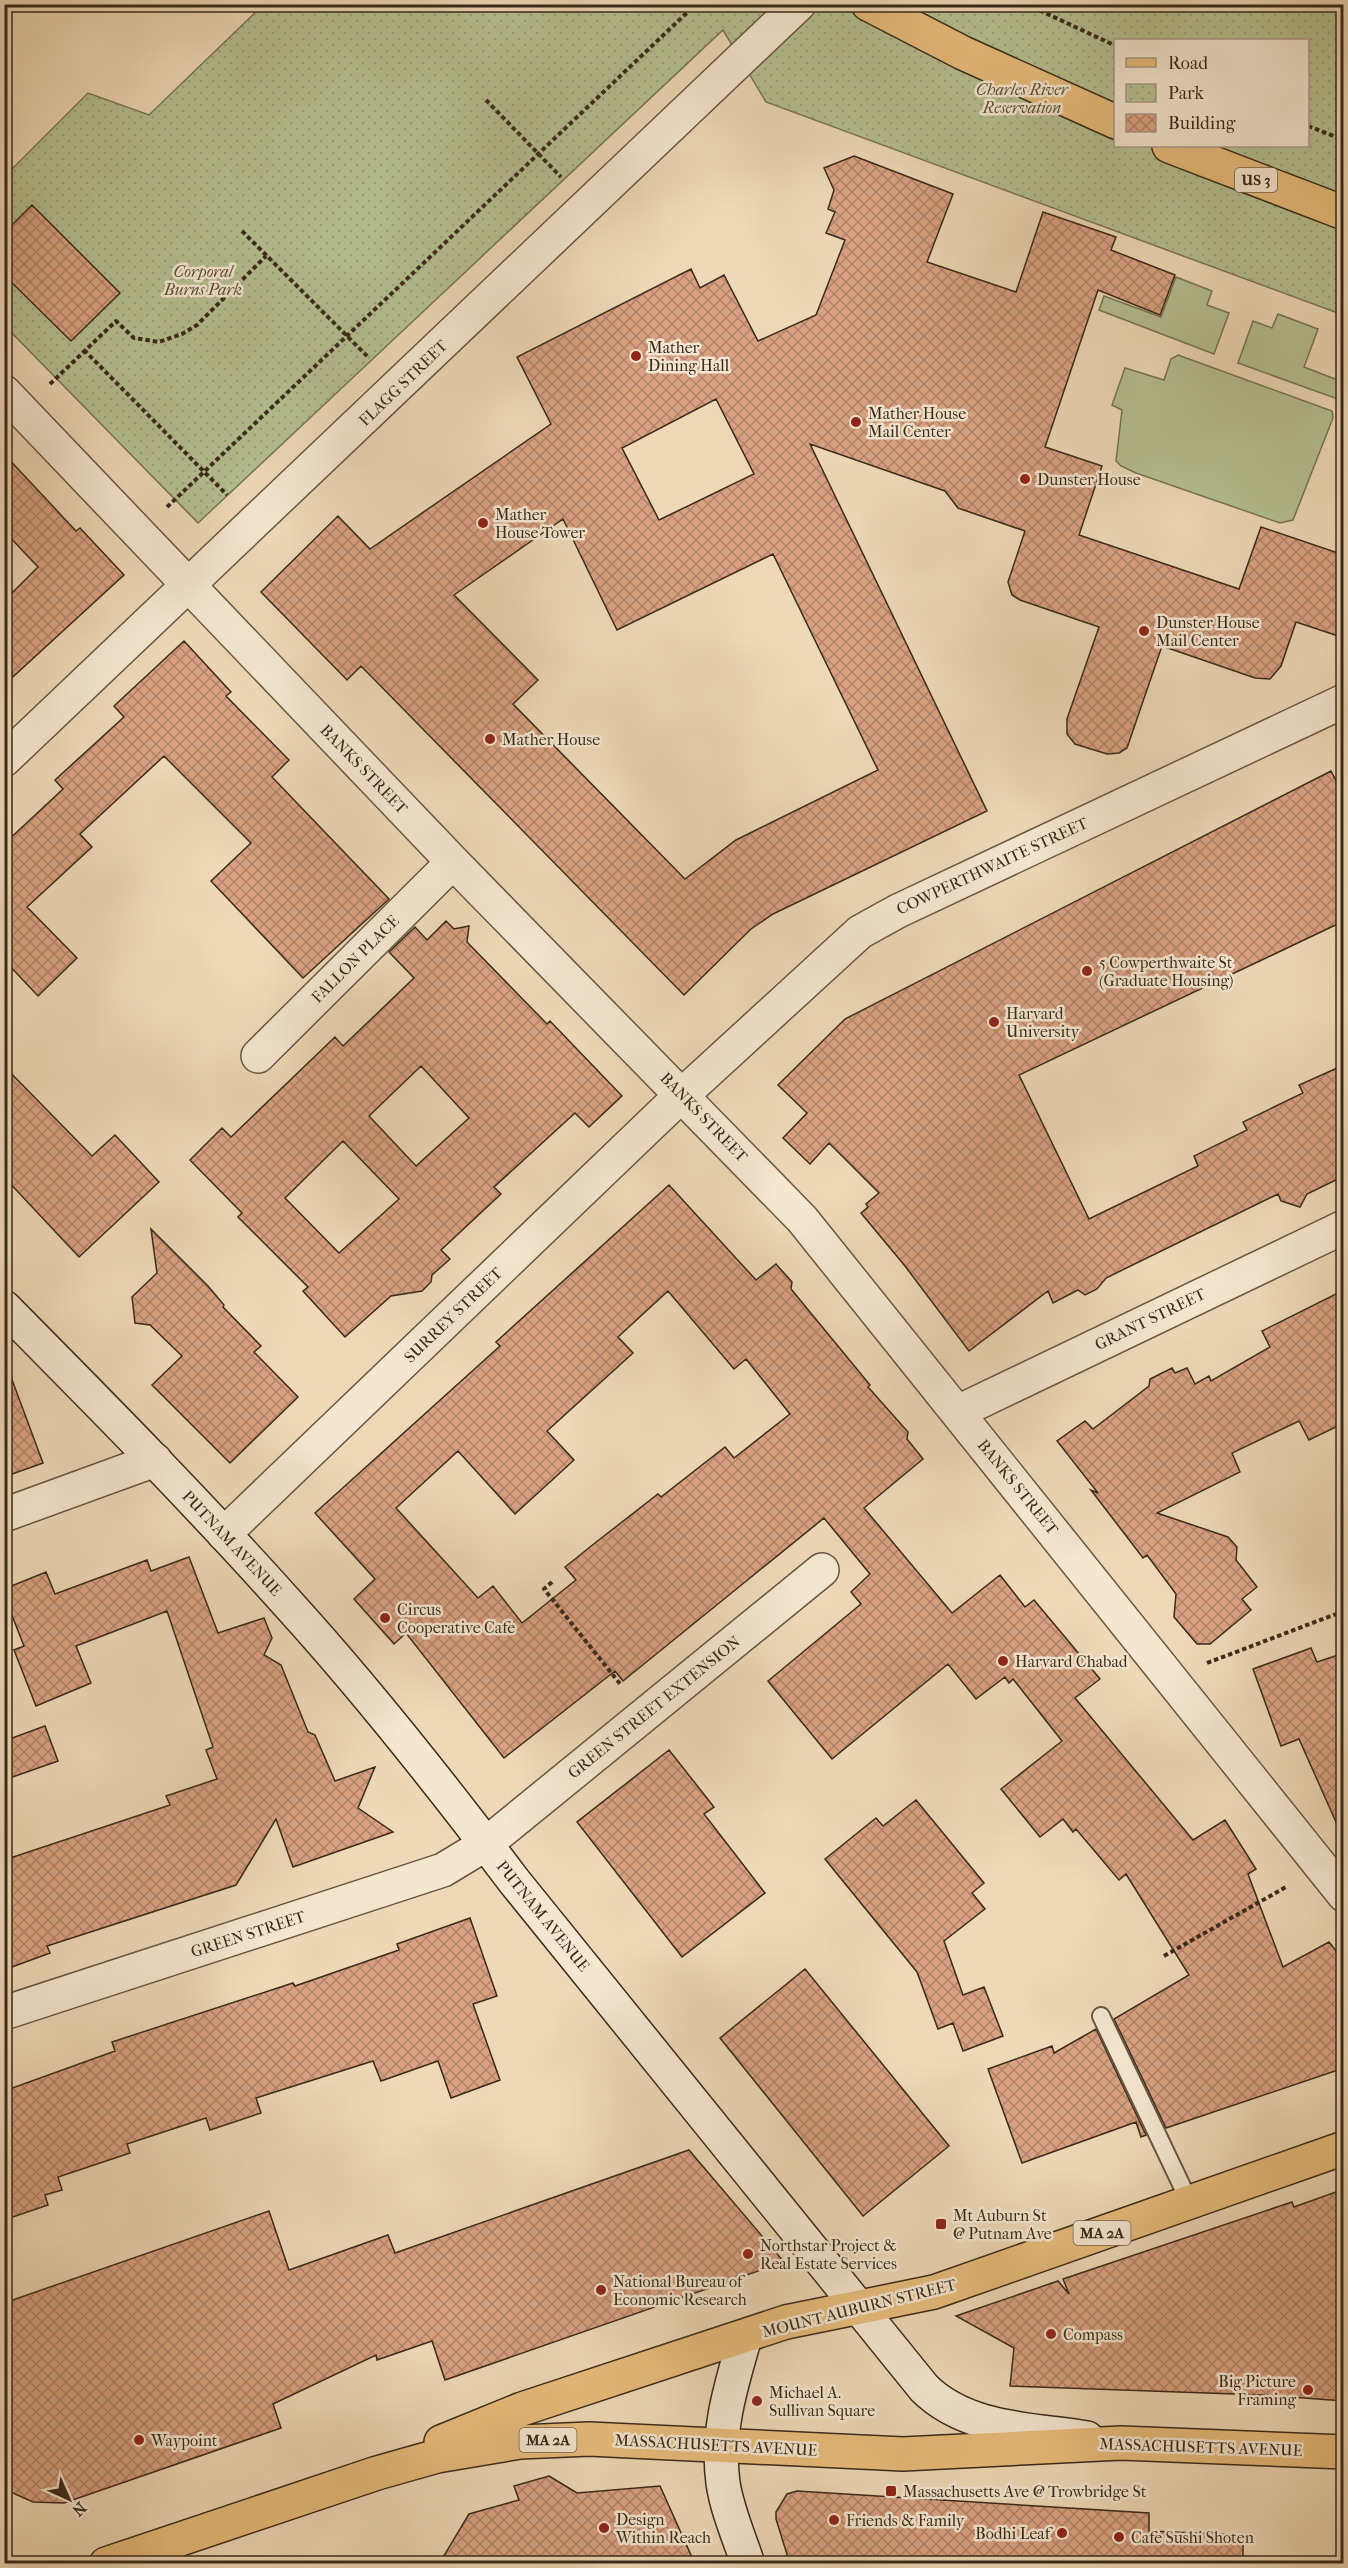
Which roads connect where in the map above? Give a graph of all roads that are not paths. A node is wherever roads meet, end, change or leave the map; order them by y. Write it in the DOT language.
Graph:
graph roads {
  1 [pos="799,4"];
  2 [pos="868,4"];
  3 [pos="1114,121"];
  4 [pos="1172,147"];
  5 [pos="1344,213"];
  6 [pos="4,392"];
  7 [pos="190,587"];
  8 [pos="1344,700"];
  9 [pos="4,760"];
  10 [pos="453,862"];
  11 [pos="258,1056"];
  12 [pos="682,1095"];
  13 [pos="1344,1227"];
  14 [pos="4,1307"];
  15 [pos="958,1412"];
  16 [pos="155,1460"];
  17 [pos="4,1515"];
  18 [pos="224,1534"];
  19 [pos="822,1570"];
  20 [pos="486,1844"];
  21 [pos="1344,1895"];
  22 [pos="4,2013"];
  23 [pos="1101,2016"];
  24 [pos="1344,2148"];
  25 [pos="1190,2203"];
  26 [pos="858,2308"];
  27 [pos="745,2337"];
  28 [pos="1120,2443"];
  29 [pos="721,2446"];
  30 [pos="1344,2452"];
  31 [pos="377,2473"];
  32 [pos="106,2564"];
  33 [pos="748,2564"];
  1 -- 7 [label="street, FLAGG STREET"];
  2 -- 3 [label="main road"];
  4 -- 5 [label="main road, US 3"];
  6 -- 7 [label="street, BANKS STREET"];
  7 -- 9 [label="street, FLAGG STREET"];
  7 -- 10 [label="street, BANKS STREET"];
  8 -- 12 [label="street, COWPERTHWAITE STREET"];
  10 -- 11 [label="street, FALLON PLACE"];
  10 -- 12 [label="street, BANKS STREET"];
  12 -- 15 [label="street, BANKS STREET"];
  12 -- 18 [label="street, SURREY STREET"];
  13 -- 15 [label="street, GRANT STREET"];
  14 -- 16 [label="street, PUTNAM AVENUE"];
  15 -- 21 [label="street, BANKS STREET"];
  16 -- 17 [label="street"];
  16 -- 18 [label="street, PUTNAM AVENUE"];
  18 -- 20 [label="street, PUTNAM AVENUE"];
  19 -- 20 [label="street, GREEN STREET EXTENSION"];
  20 -- 22 [label="street, GREEN STREET"];
  20 -- 26 [label="street, PUTNAM AVENUE"];
  23 -- 25 [label="lane"];
  24 -- 25 [label="main road, MOUNT AUBURN STREET / MA 2A"];
  25 -- 26 [label="main road, MOUNT AUBURN STREET / MA 2A"];
  26 -- 27 [label="main road, MOUNT AUBURN STREET / MA 2A"];
  26 -- 28 [label="street, PUTNAM AVENUE"];
  27 -- 29 [label="street"];
  27 -- 31 [label="main road, MOUNT AUBURN STREET / MA 2A"];
  28 -- 29 [label="main road, MASSACHUSETTS AVENUE / MA 2A"];
  28 -- 30 [label="main road, MASSACHUSETTS AVENUE / MA 2A"];
  29 -- 31 [label="main road, MASSACHUSETTS AVENUE / MA 2A"];
  29 -- 33 [label="street"];
  31 -- 32 [label="main road, MASSACHUSETTS AVENUE / MA 2A"];
}
